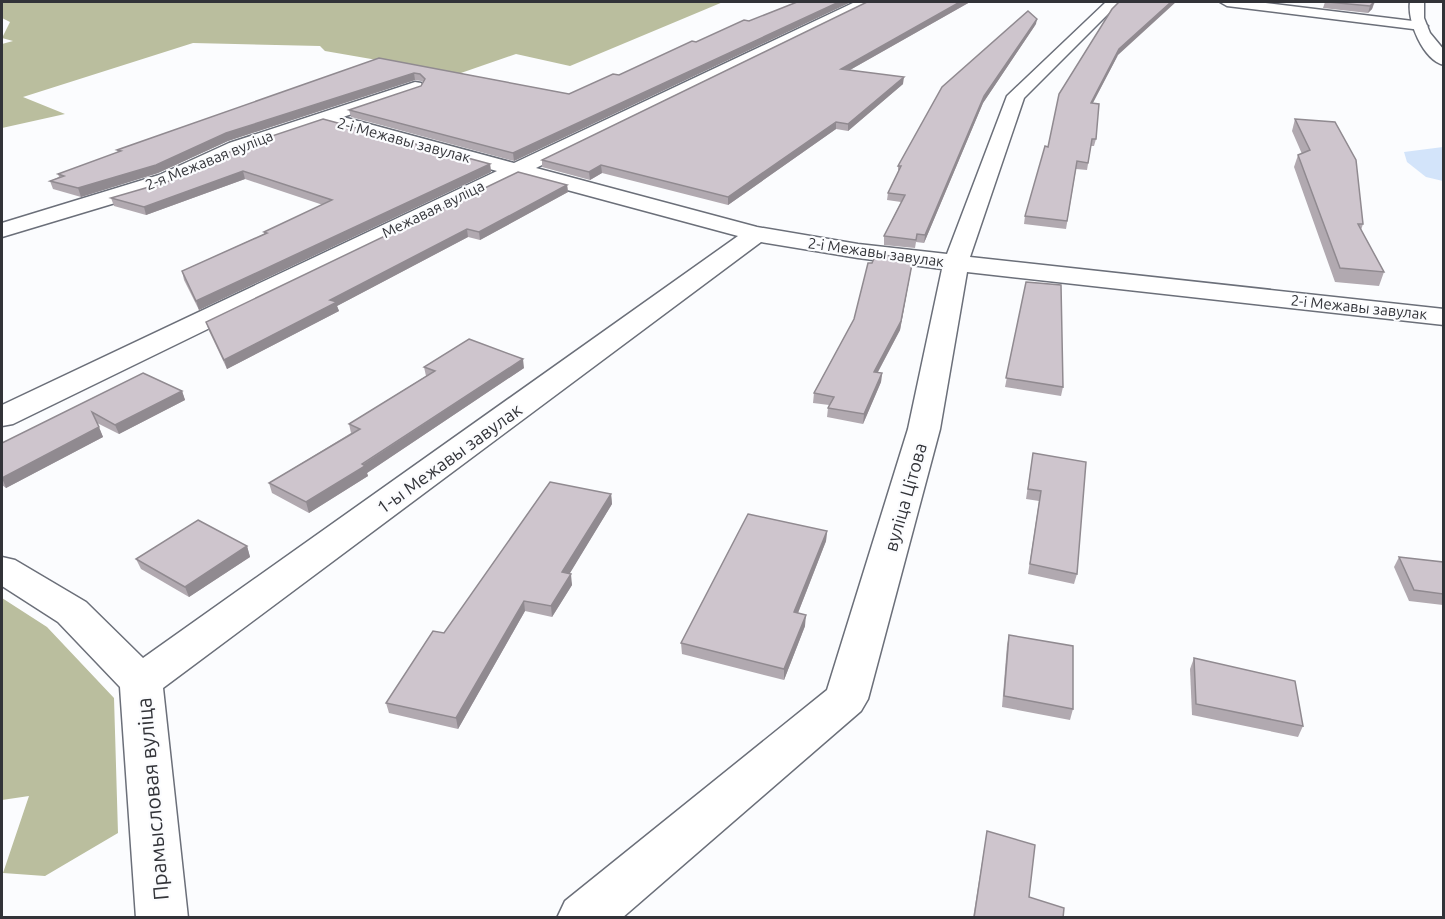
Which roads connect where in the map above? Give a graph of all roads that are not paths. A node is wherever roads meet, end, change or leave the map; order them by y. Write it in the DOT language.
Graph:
graph roads {
  1 [pos="865,2"];
  2 [pos="1113,2"];
  3 [pos="1227,2"];
  4 [pos="1417,2"];
  5 [pos="1421,26"];
  6 [pos="1443,60"];
  7 [pos="415,87"];
  8 [pos="321,117"];
  9 [pos="514,170"];
  10 [pos="2,230"];
  11 [pos="756,234"];
  12 [pos="956,263"];
  13 [pos="1443,317"];
  14 [pos="2,417"];
  15 [pos="2,569"];
  16 [pos="141,682"];
  17 [pos="162,918"];
  18 [pos="583,918"];
  1 -- 9 [label="street, Межавая вуліца"];
  2 -- 12 [label="street, вуліца Цітова"];
  3 -- 5 [label="street"];
  4 -- 5 [label="street"];
  5 -- 6 [label="street"];
  7 -- 8 [label="street, 2-я Межавая вуліца"];
  8 -- 9 [label="street, 2-і Межавы завулак"];
  8 -- 10 [label="street, 2-я Межавая вуліца"];
  9 -- 11 [label="street, 2-і Межавы завулак"];
  9 -- 14 [label="street, Межавая вуліца"];
  11 -- 12 [label="street, 2-і Межавы завулак"];
  11 -- 16 [label="street, 1-ы Межавы завулак"];
  12 -- 13 [label="street, 2-і Межавы завулак"];
  12 -- 18 [label="street, вуліца Цітова"];
  15 -- 16 [label="street, Прамысловая вуліца"];
  16 -- 17 [label="street, Прамысловая вуліца"];
}
